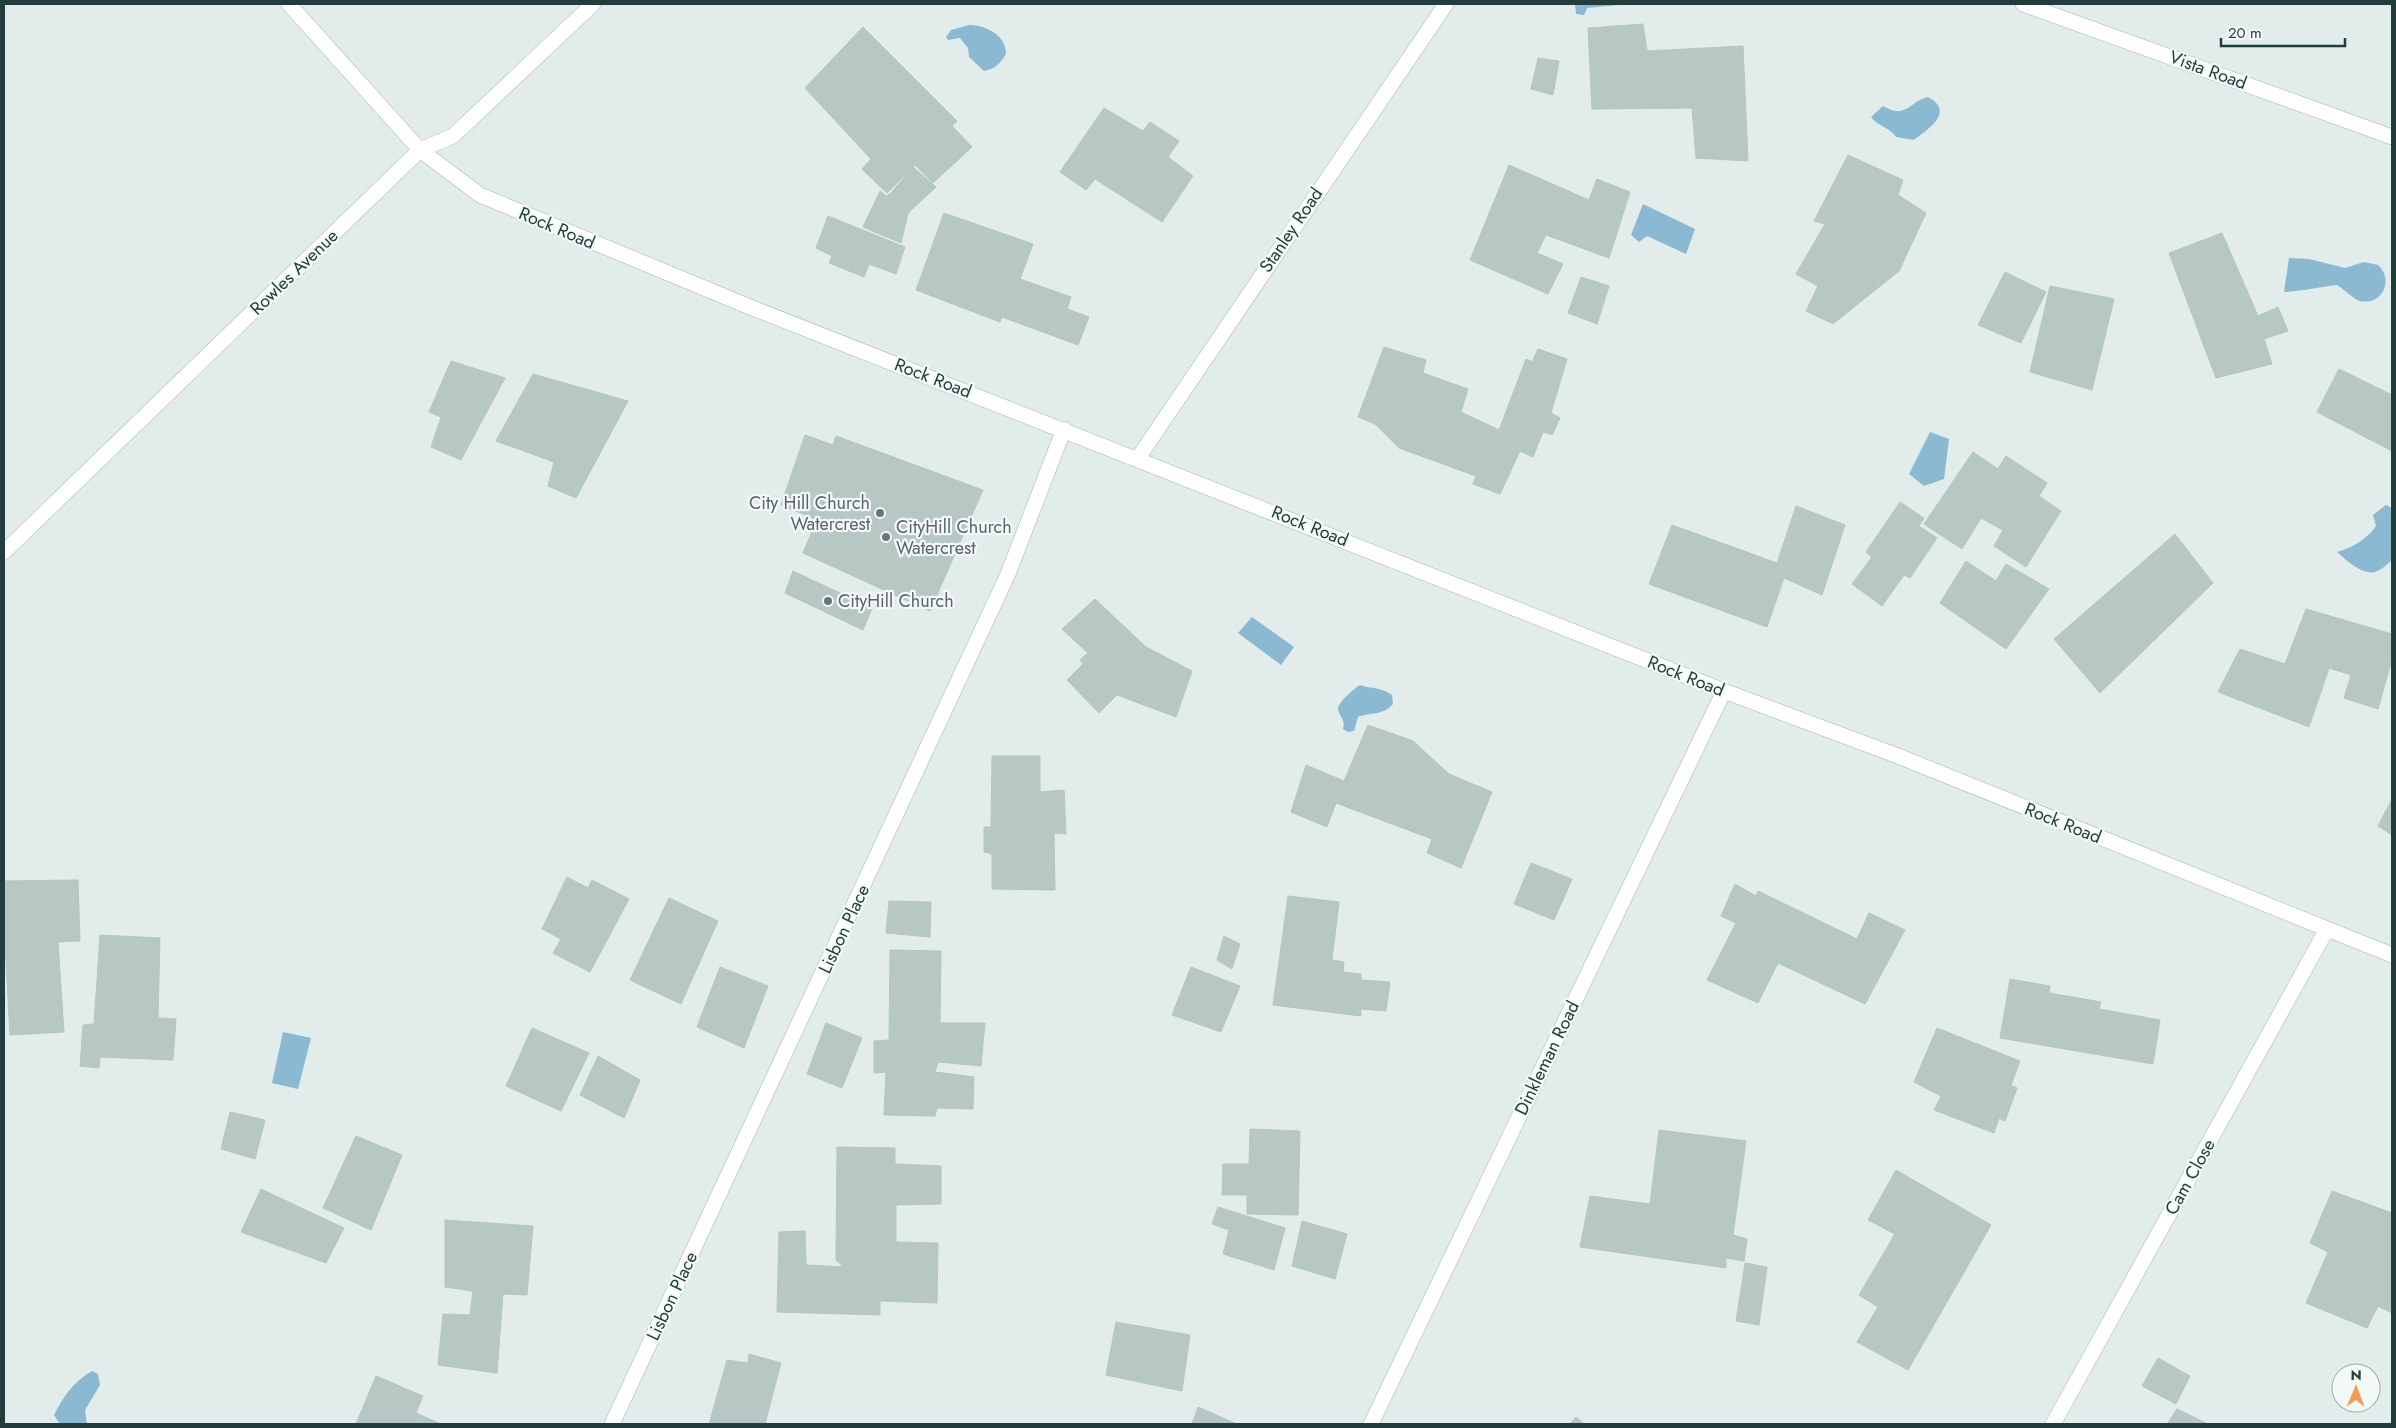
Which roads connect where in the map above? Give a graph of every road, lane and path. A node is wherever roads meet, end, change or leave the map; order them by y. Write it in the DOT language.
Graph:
graph roads {
  1 [pos="290,4"];
  2 [pos="593,4"];
  3 [pos="1446,4"];
  4 [pos="2023,4"];
  5 [pos="2392,137"];
  6 [pos="420,150"];
  7 [pos="1064,429"];
  8 [pos="1138,458"];
  9 [pos="4,552"];
  10 [pos="1724,691"];
  11 [pos="2327,929"];
  12 [pos="2392,955"];
  13 [pos="612,1424"];
  14 [pos="1371,1424"];
  15 [pos="2052,1424"];
  1 -- 6 [label="street, Rock Road"];
  2 -- 6 [label="street, Rowles Avenue"];
  3 -- 8 [label="street, Stanley Road"];
  4 -- 5 [label="street, Vista Road"];
  6 -- 7 [label="street, Rock Road"];
  6 -- 9 [label="street, Rowles Avenue"];
  7 -- 8 [label="street, Rock Road"];
  7 -- 13 [label="street, Lisbon Place"];
  8 -- 10 [label="street, Rock Road"];
  10 -- 11 [label="street, Rock Road"];
  10 -- 14 [label="street, Dinkleman Road"];
  11 -- 12 [label="street, Rock Road"];
  11 -- 15 [label="street, Cam Close"];
}
